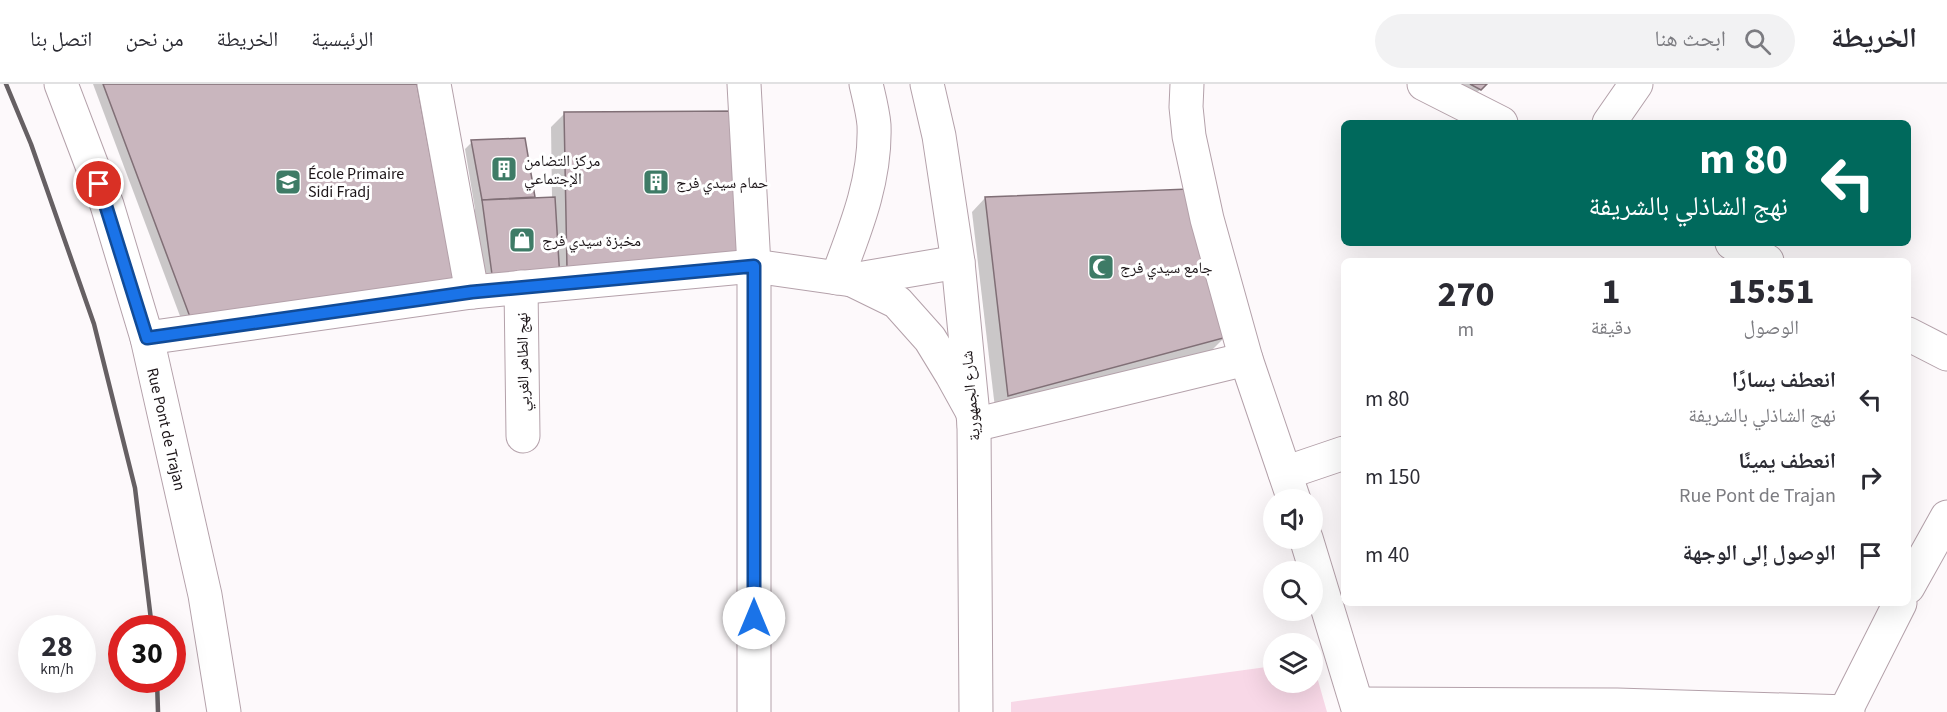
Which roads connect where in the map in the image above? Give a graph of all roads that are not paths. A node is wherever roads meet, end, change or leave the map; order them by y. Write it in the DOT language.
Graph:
graph roads {
  1 [pos="61,84"];
  2 [pos="434,84"];
  3 [pos="744,84"];
  4 [pos="866,84"];
  5 [pos="927,84"];
  6 [pos="1213,84"];
  7 [pos="1424,84"];
  8 [pos="1636,84"];
  9 [pos="1186,95"];
  10 [pos="1495,120"];
  11 [pos="1611,120"];
  12 [pos="1738,246"];
  13 [pos="1761,258"];
  14 [pos="958,262"];
  15 [pos="754,266"];
  16 [pos="844,279"];
  17 [pos="520,287"];
  18 [pos="472,292"];
  19 [pos="1911,336"];
  20 [pos="147,338"];
  21 [pos="1947,354"];
  22 [pos="1246,359"];
  23 [pos="973,419"];
  24 [pos="523,436"];
  25 [pos="1341,455"];
  26 [pos="1290,486"];
  27 [pos="1947,518"];
  28 [pos="1309,549"];
  29 [pos="1911,579"];
  30 [pos="1897,606"];
  31 [pos="1359,708"];
  32 [pos="224,712"];
  33 [pos="754,712"];
  34 [pos="976,712"];
  35 [pos="1846,712"];
  1 -- 20 [label="street, Rue Pont de Trajan"];
  2 -- 18 [label="street"];
  3 -- 15 [label="street"];
  4 -- 16 [label="street"];
  5 -- 14 [label="street, شارع الجمهورية"];
  6 -- 9 [label="street"];
  7 -- 10 [label="street"];
  8 -- 11 [label="street"];
  9 -- 22 [label="street"];
  12 -- 13 [label="street"];
  14 -- 16 [label="street"];
  14 -- 23 [label="street, شارع الجمهورية"];
  15 -- 16 [label="street"];
  15 -- 17 [label="street"];
  15 -- 33 [label="street"];
  16 -- 23 [label="street"];
  17 -- 18 [label="street"];
  17 -- 24 [label="street, نهج الطاهر الغربي"];
  18 -- 20 [label="street"];
  19 -- 21 [label="street"];
  20 -- 32 [label="street, Rue Pont de Trajan"];
  22 -- 23 [label="street"];
  22 -- 26 [label="street"];
  23 -- 34 [label="street, شارع الجمهورية"];
  25 -- 26 [label="street"];
  27 -- 29 [label="street"];
  28 -- 31 [label="street"];
  30 -- 35 [label="street"];
  31 -- 35 [label="street"];
}
